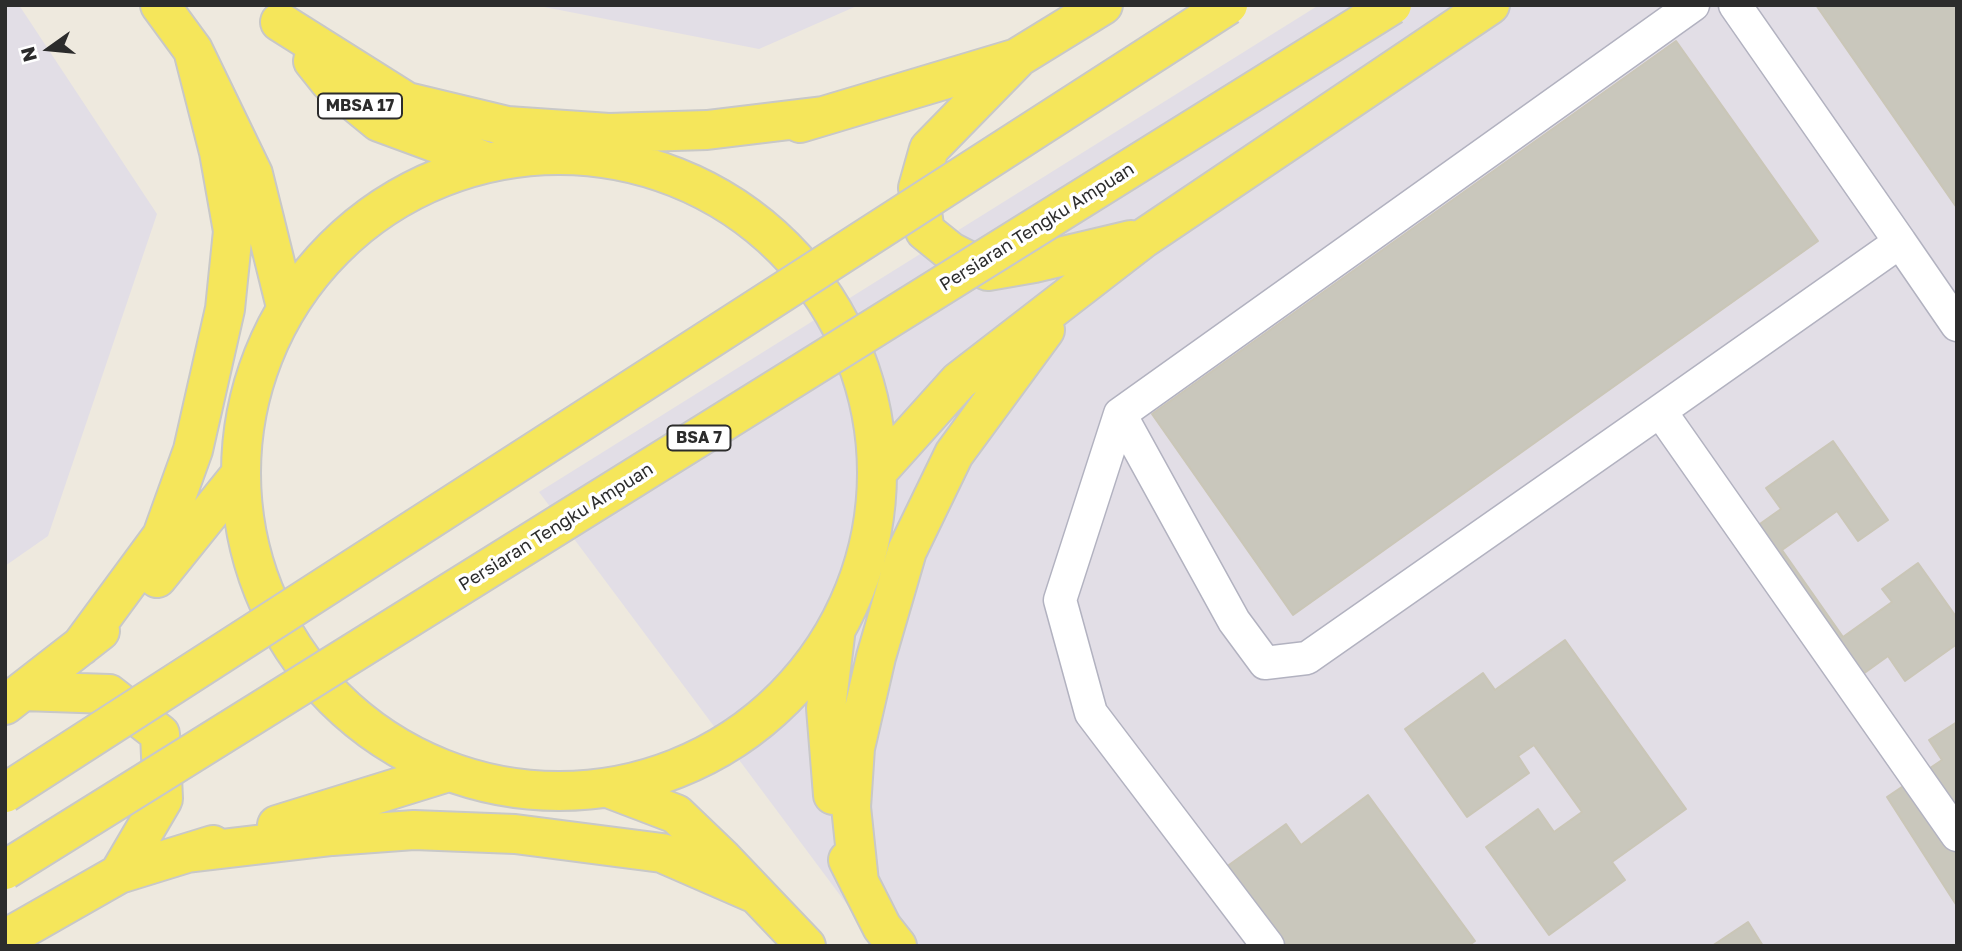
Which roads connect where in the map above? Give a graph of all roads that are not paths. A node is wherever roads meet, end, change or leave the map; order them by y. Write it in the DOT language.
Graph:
graph roads {
  1 [pos="160,5"];
  2 [pos="1103,5"];
  3 [pos="1228,5"];
  4 [pos="1392,5"];
  5 [pos="1490,5"];
  6 [pos="1693,5"];
  7 [pos="1735,5"];
  8 [pos="274,14"];
  9 [pos="192,50"];
  10 [pos="1017,58"];
  11 [pos="823,116"];
  12 [pos="485,161"];
  13 [pos="654,167"];
  14 [pos="1144,238"];
  15 [pos="1900,242"];
  16 [pos="1072,294"];
  17 [pos="286,307"];
  18 [pos="1957,325"];
  19 [pos="1660,411"];
  20 [pos="1119,414"];
  21 [pos="879,470"];
  22 [pos="240,475"];
  23 [pos="835,636"];
  24 [pos="81,646"];
  25 [pos="14,698"];
  26 [pos="445,773"];
  27 [pos="613,790"];
  28 [pos="5,793"];
  29 [pos="1957,835"];
  30 [pos="187,853"];
  31 [pos="5,870"];
  32 [pos="119,874"];
  33 [pos="859,882"];
  34 [pos="756,894"];
  35 [pos="5,939"];
  36 [pos="806,946"];
  37 [pos="897,946"];
  38 [pos="1268,946"];
  1 -- 9 [label="main road"];
  2 -- 10 [label="main road"];
  3 -- 28 [label="main road, bridge"];
  4 -- 31 [label="main road, Persiaran Tengku Ampuan / BSA 7, bridge"];
  5 -- 14 [label="main road"];
  6 -- 20 [label="lane"];
  7 -- 15 [label="lane"];
  8 -- 11 [label="main road"];
  8 -- 12 [label="main road, MBSA 17"];
  9 -- 17 [label="main road"];
  9 -- 24 [label="main road"];
  10 -- 11 [label="main road"];
  10 -- 14 [label="main road"];
  11 -- 13 [label="main road"];
  12 -- 13 [label="main road"];
  12 -- 17 [label="main road"];
  13 -- 21 [label="main road"];
  14 -- 16 [label="main road"];
  15 -- 18 [label="lane"];
  15 -- 19 [label="lane"];
  16 -- 21 [label="main road"];
  16 -- 33 [label="main road"];
  17 -- 22 [label="main road"];
  19 -- 20 [label="lane"];
  19 -- 29 [label="lane"];
  20 -- 38 [label="lane"];
  21 -- 23 [label="main road"];
  22 -- 24 [label="main road"];
  22 -- 26 [label="main road"];
  23 -- 27 [label="main road"];
  23 -- 33 [label="main road"];
  24 -- 25 [label="main road"];
  25 -- 32 [label="main road"];
  26 -- 27 [label="main road"];
  26 -- 30 [label="main road"];
  27 -- 34 [label="main road"];
  30 -- 32 [label="main road"];
  30 -- 34 [label="main road"];
  32 -- 35 [label="main road"];
  33 -- 37 [label="main road"];
  34 -- 36 [label="main road"];
}
